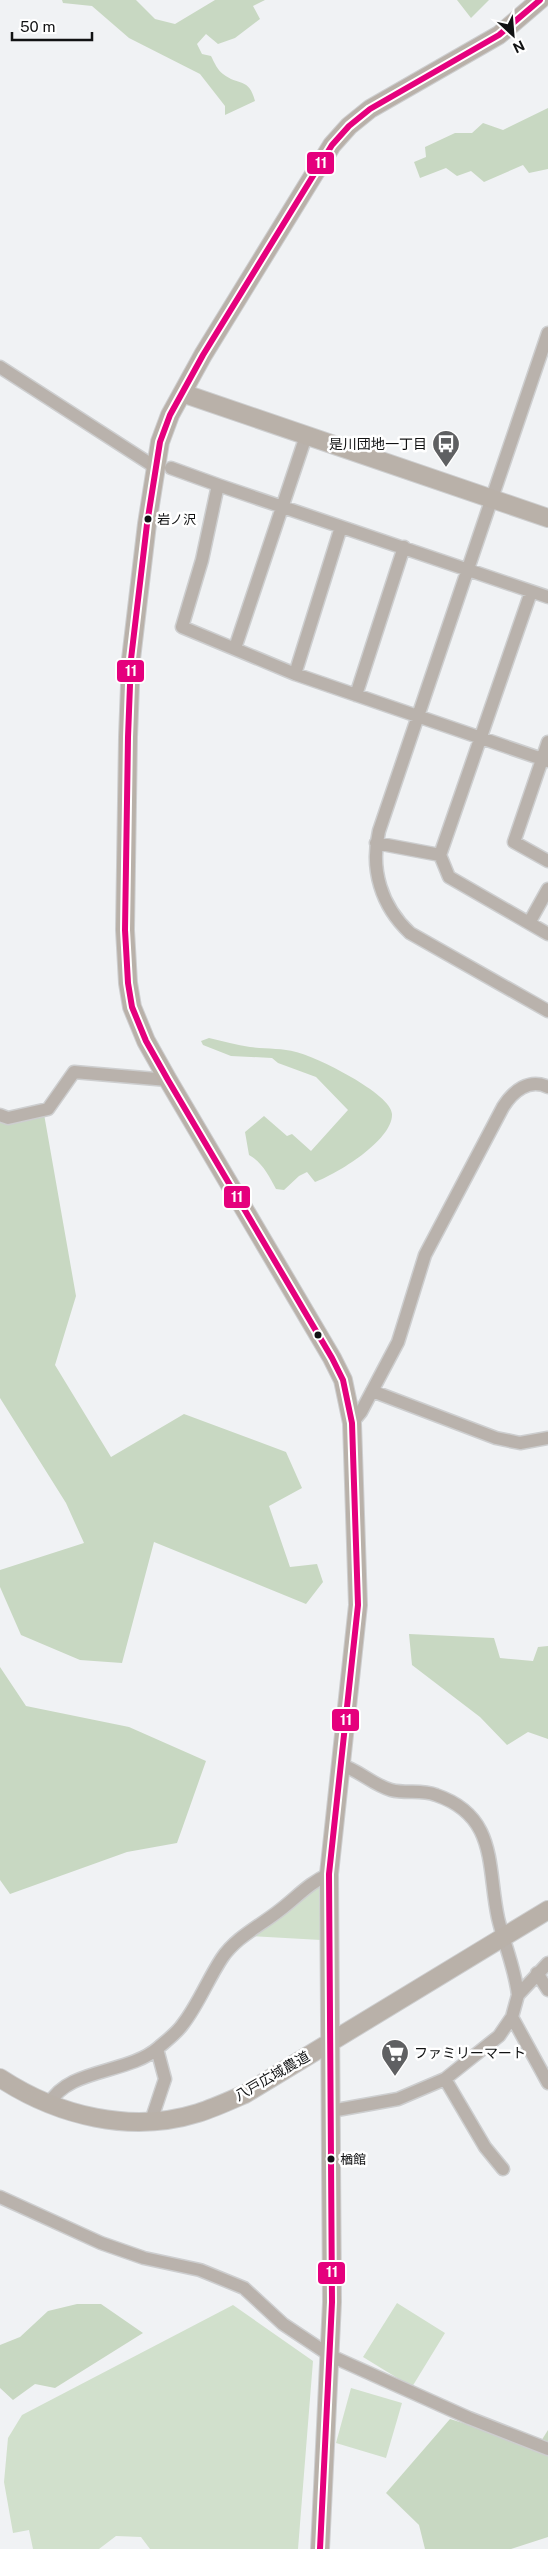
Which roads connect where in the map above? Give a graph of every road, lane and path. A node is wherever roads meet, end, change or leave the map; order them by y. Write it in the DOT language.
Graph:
graph roads {
  1 [pos="540,0"];
  2 [pos="548,333"];
  3 [pos="0,367"];
  4 [pos="182,393"];
  5 [pos="306,436"];
  6 [pos="163,467"];
  7 [pos="218,485"];
  8 [pos="491,498"];
  9 [pos="284,506"];
  10 [pos="548,518"];
  11 [pos="341,528"];
  12 [pos="404,547"];
  13 [pos="468,569"];
  14 [pos="531,592"];
  15 [pos="548,597"];
  16 [pos="235,648"];
  17 [pos="295,674"];
  18 [pos="356,694"];
  19 [pos="418,716"];
  20 [pos="480,738"];
  21 [pos="548,742"];
  22 [pos="545,760"];
  23 [pos="376,843"];
  24 [pos="440,855"];
  25 [pos="548,862"];
  26 [pos="548,889"];
  27 [pos="529,923"];
  28 [pos="548,934"];
  29 [pos="548,1010"];
  30 [pos="168,1080"];
  31 [pos="548,1087"];
  32 [pos="0,1115"];
  33 [pos="372,1391"];
  34 [pos="352,1423"];
  35 [pos="548,1438"];
  36 [pos="341,1765"];
  37 [pos="329,1874"];
  38 [pos="548,1910"];
  39 [pos="503,1937"];
  40 [pos="548,1963"];
  41 [pos="536,1973"];
  42 [pos="548,1990"];
  43 [pos="518,1995"];
  44 [pos="512,2017"];
  45 [pos="329,2041"];
  46 [pos="157,2050"];
  47 [pos="0,2078"];
  48 [pos="445,2079"];
  49 [pos="548,2083"];
  50 [pos="49,2104"];
  51 [pos="331,2111"];
  52 [pos="151,2122"];
  53 [pos="502,2169"];
  54 [pos="0,2196"];
  55 [pos="330,2356"];
  56 [pos="548,2449"];
  57 [pos="320,2549"];
  1 -- 4 [label="main road"];
  2 -- 8 [label="street"];
  3 -- 6 [label="street"];
  4 -- 5 [label="main road"];
  4 -- 6 [label="main road"];
  5 -- 8 [label="main road"];
  5 -- 9 [label="street"];
  6 -- 7 [label="street"];
  6 -- 30 [label="main road"];
  7 -- 9 [label="street"];
  7 -- 16 [label="street"];
  8 -- 10 [label="main road"];
  8 -- 13 [label="street"];
  9 -- 11 [label="street"];
  9 -- 16 [label="street"];
  11 -- 12 [label="street"];
  11 -- 17 [label="street"];
  12 -- 13 [label="street"];
  12 -- 18 [label="street"];
  13 -- 14 [label="street"];
  13 -- 19 [label="street"];
  14 -- 15 [label="street"];
  14 -- 20 [label="street"];
  16 -- 17 [label="street"];
  17 -- 18 [label="street"];
  18 -- 19 [label="street"];
  19 -- 20 [label="street"];
  19 -- 23 [label="street"];
  20 -- 22 [label="street"];
  20 -- 24 [label="street"];
  21 -- 22 [label="street"];
  22 -- 25 [label="street"];
  23 -- 24 [label="street"];
  23 -- 29 [label="street"];
  24 -- 27 [label="street"];
  26 -- 27 [label="street"];
  27 -- 28 [label="street"];
  30 -- 32 [label="street"];
  30 -- 34 [label="main road"];
  31 -- 33 [label="street"];
  33 -- 34 [label="street"];
  33 -- 35 [label="street"];
  34 -- 36 [label="main road"];
  36 -- 37 [label="main road"];
  36 -- 39 [label="street"];
  37 -- 45 [label="main road"];
  37 -- 46 [label="street"];
  38 -- 39 [label="main road, 八戸広域農道"];
  39 -- 43 [label="street"];
  39 -- 45 [label="main road, 八戸広域農道"];
  40 -- 41 [label="street"];
  41 -- 42 [label="street"];
  41 -- 43 [label="street"];
  43 -- 44 [label="street"];
  44 -- 48 [label="street"];
  44 -- 49 [label="street"];
  45 -- 51 [label="main road"];
  45 -- 52 [label="main road, 八戸広域農道"];
  46 -- 50 [label="street"];
  46 -- 52 [label="street"];
  47 -- 50 [label="main road, 八戸広域農道"];
  48 -- 51 [label="street"];
  48 -- 53 [label="street"];
  50 -- 52 [label="main road, 八戸広域農道"];
  51 -- 55 [label="main road"];
  54 -- 55 [label="street"];
  55 -- 56 [label="street"];
  55 -- 57 [label="main road"];
}
